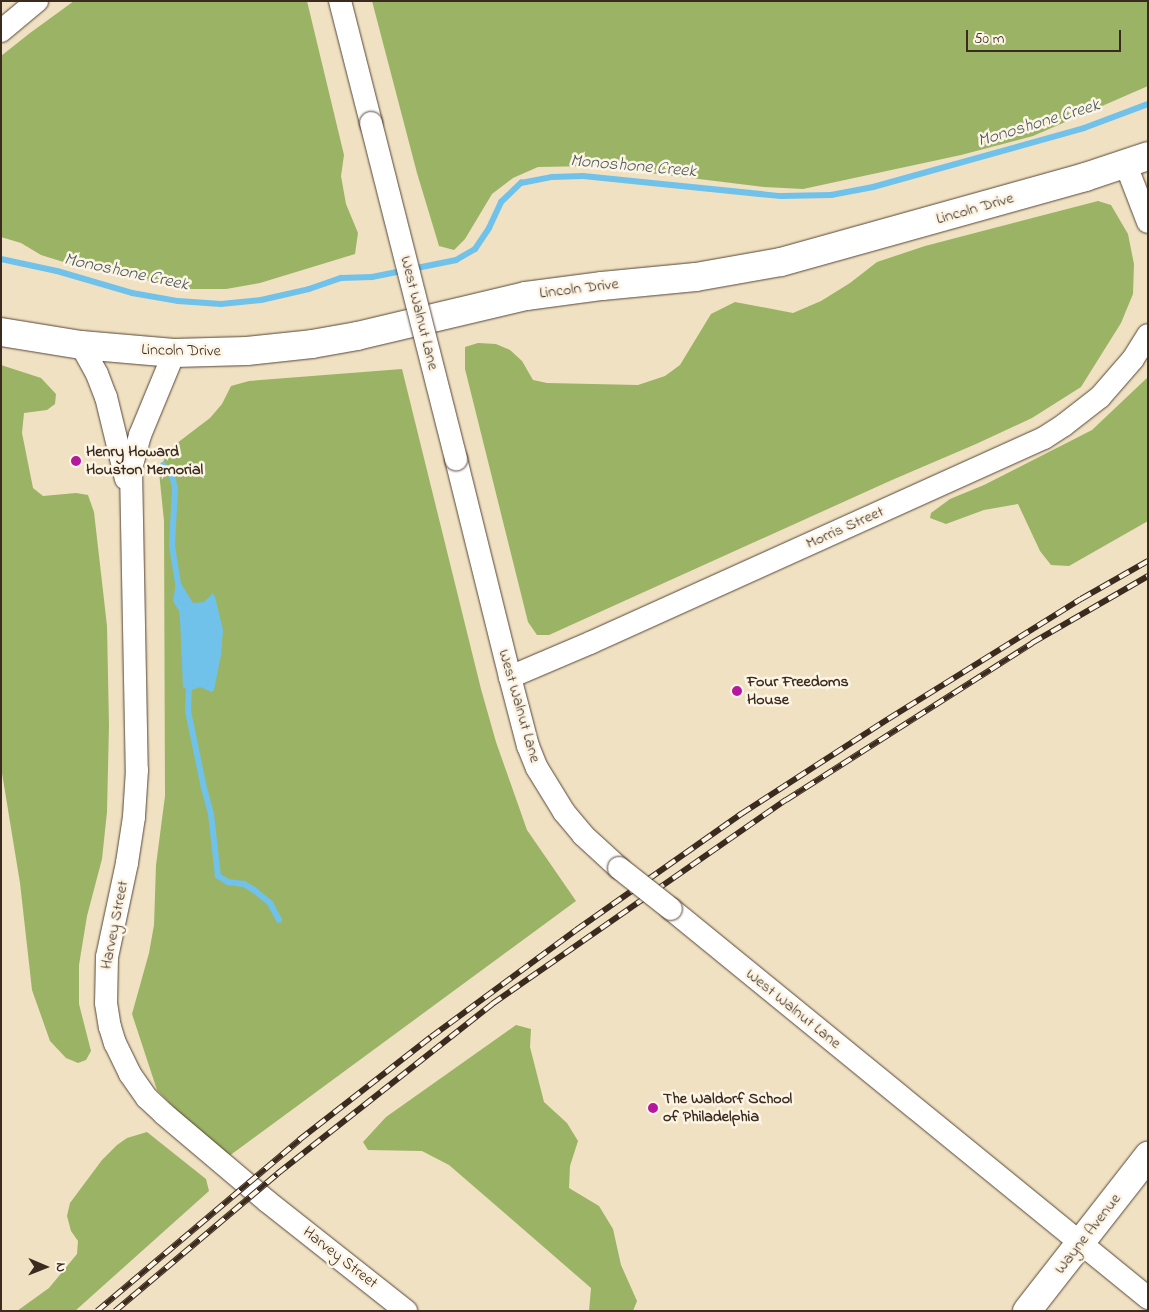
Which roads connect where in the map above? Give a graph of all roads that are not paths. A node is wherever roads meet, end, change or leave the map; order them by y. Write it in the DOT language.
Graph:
graph roads {
  1 [pos="36,1"];
  2 [pos="340,1"];
  3 [pos="1,30"];
  4 [pos="1137,160"];
  5 [pos="1148,222"];
  6 [pos="1,332"];
  7 [pos="1148,334"];
  8 [pos="82,346"];
  9 [pos="174,353"];
  10 [pos="131,498"];
  11 [pos="510,677"];
  12 [pos="1148,1156"];
  13 [pos="1080,1243"];
  14 [pos="1148,1298"];
  15 [pos="406,1311"];
  16 [pos="1027,1311"];
  1 -- 3 [label="street"];
  2 -- 11 [label="street, West Walnut Lane, bridge"];
  4 -- 5 [label="street"];
  4 -- 9 [label="main road, Lincoln Drive"];
  6 -- 8 [label="main road, Lincoln Drive"];
  7 -- 11 [label="street, Morris Street"];
  8 -- 9 [label="main road, Lincoln Drive"];
  8 -- 10 [label="street, Harvey Street"];
  9 -- 10 [label="street, Harvey Street"];
  10 -- 15 [label="street, Harvey Street"];
  11 -- 13 [label="street, West Walnut Lane, bridge"];
  12 -- 13 [label="main road, Wayne Avenue"];
  13 -- 14 [label="street, West Walnut Lane"];
  13 -- 16 [label="main road, Wayne Avenue"];
}
